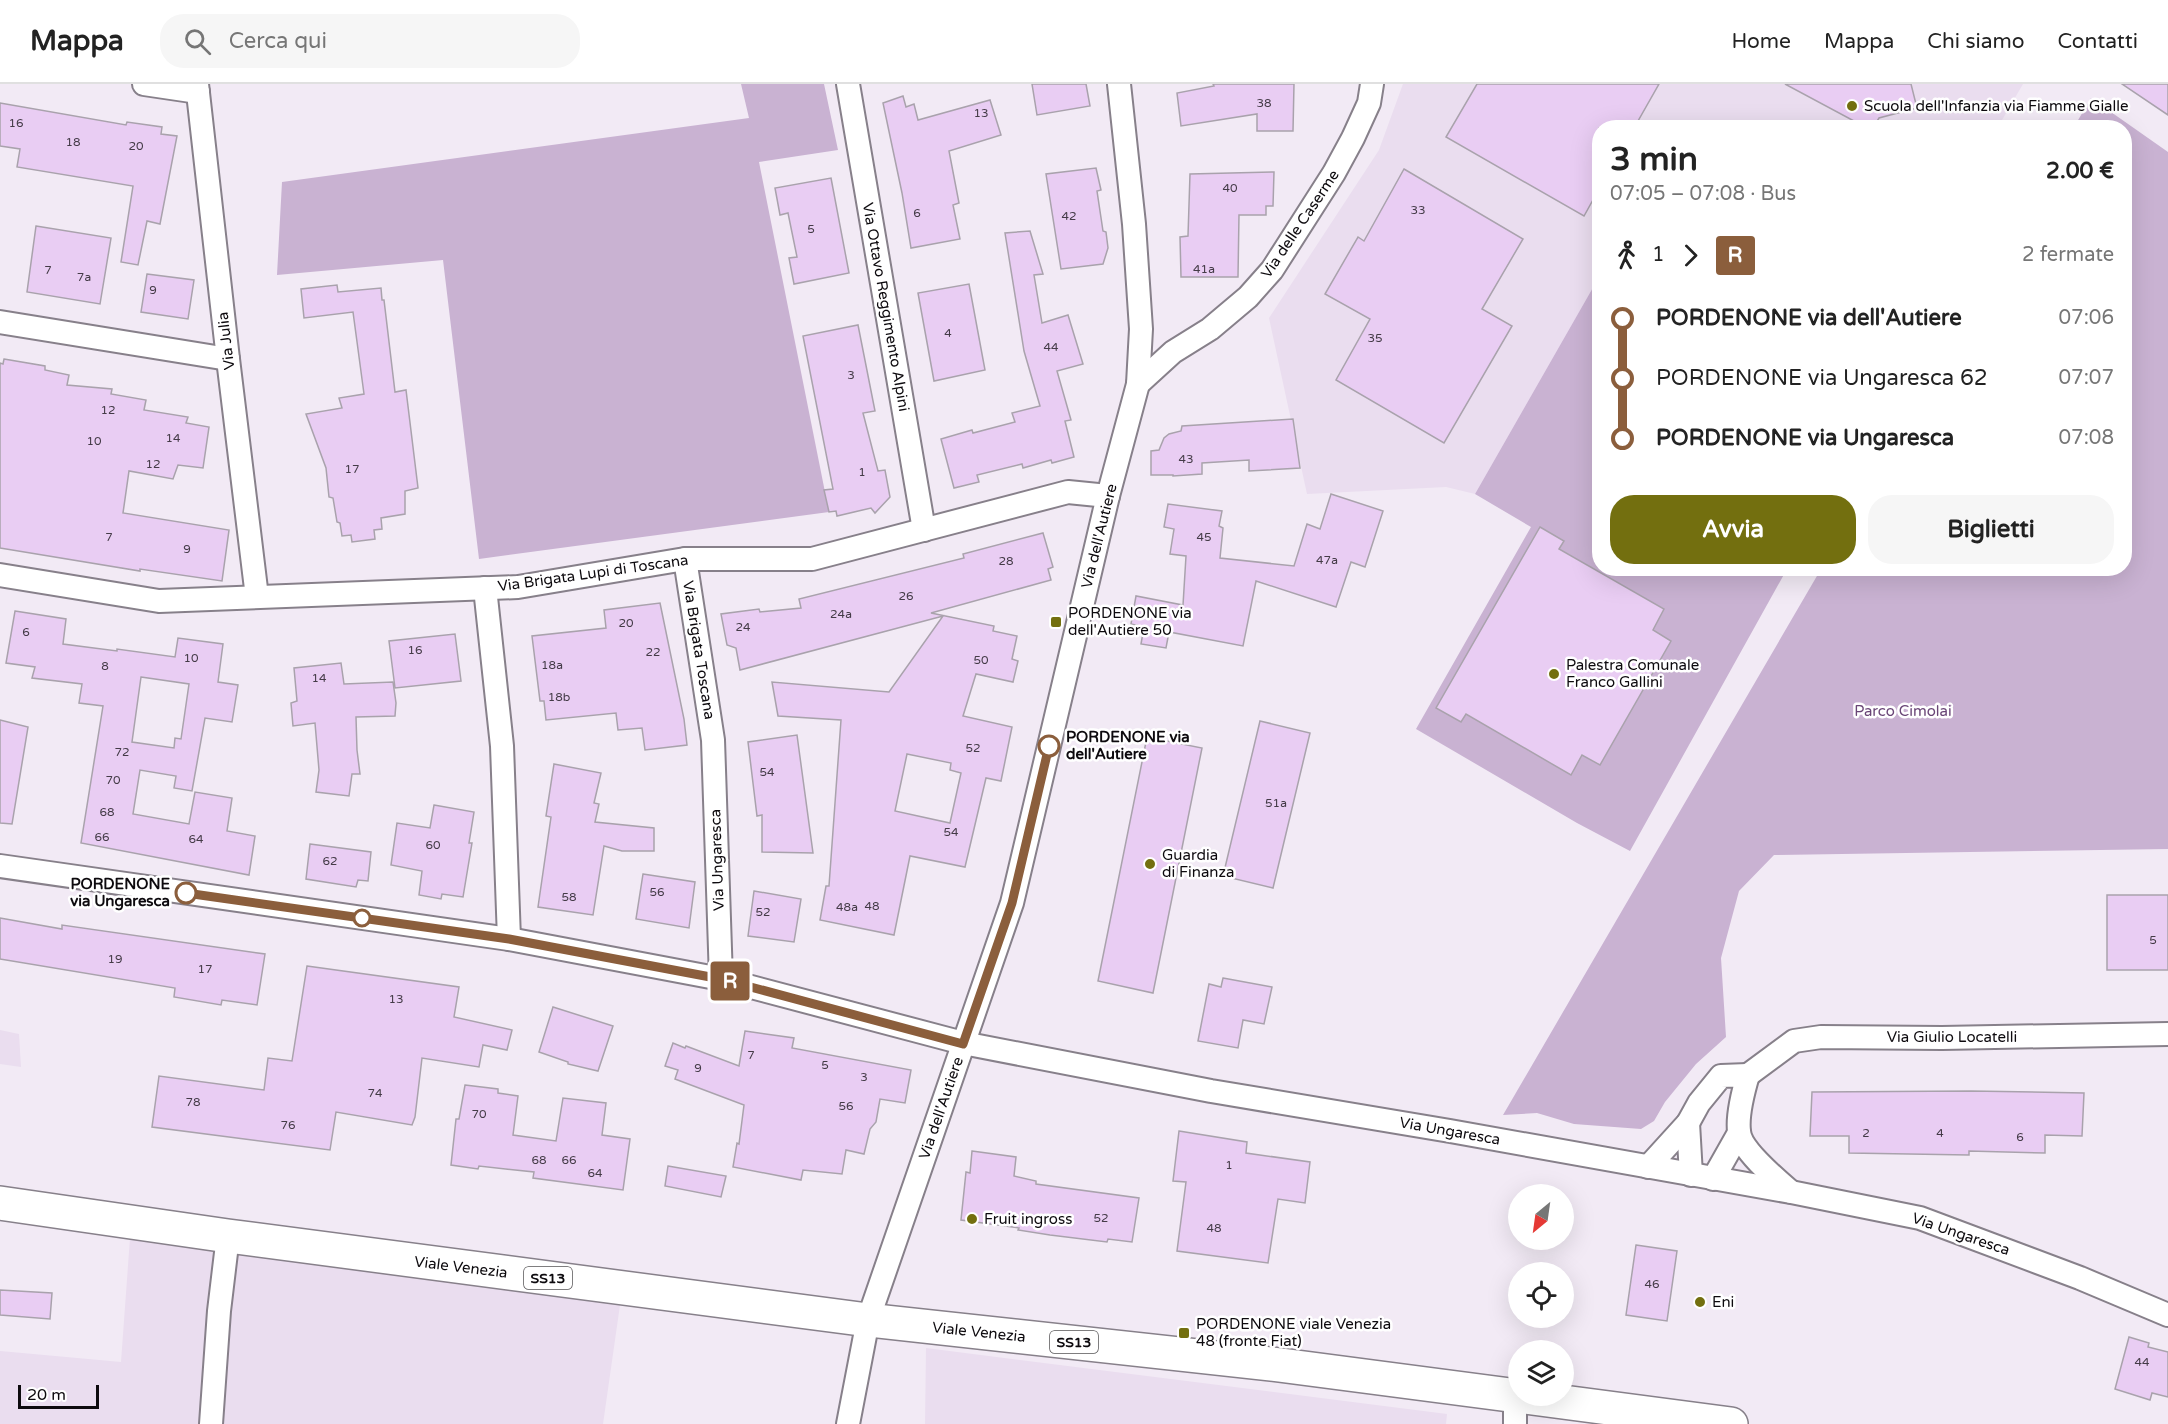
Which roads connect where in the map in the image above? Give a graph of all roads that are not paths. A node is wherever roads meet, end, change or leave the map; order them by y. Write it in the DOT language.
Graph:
graph roads {
  1 [pos="144,84"];
  2 [pos="848,84"];
  3 [pos="1119,84"];
  4 [pos="1372,84"];
  5 [pos="198,88"];
  6 [pos="0,322"];
  7 [pos="228,359"];
  8 [pos="1138,384"];
  9 [pos="1108,496"];
  10 [pos="924,530"];
  11 [pos="685,559"];
  12 [pos="0,575"];
  13 [pos="485,588"];
  14 [pos="257,597"];
  15 [pos="713,741"];
  16 [pos="0,866"];
  17 [pos="509,939"];
  18 [pos="721,979"];
  19 [pos="2168,1034"];
  20 [pos="963,1044"];
  21 [pos="1748,1075"];
  22 [pos="1688,1123"];
  23 [pos="1739,1133"];
  24 [pos="1648,1167"];
  25 [pos="1702,1177"];
  26 [pos="1791,1192"];
  27 [pos="0,1203"];
  28 [pos="228,1236"];
  29 [pos="2168,1315"];
  30 [pos="868,1320"];
  31 [pos="1515,1410"];
  32 [pos="1564,1413"];
  33 [pos="211,1424"];
  34 [pos="848,1424"];
  35 [pos="1731,1424"];
  1 -- 5 [label="street"];
  2 -- 10 [label="street, Via Ottavo Reggimento Alpini"];
  3 -- 8 [label="street, Via dell'Autiere"];
  4 -- 8 [label="street, Via delle Caserme"];
  5 -- 7 [label="street, Via Julia"];
  6 -- 7 [label="street"];
  7 -- 14 [label="street, Via Julia"];
  8 -- 9 [label="street, Via dell'Autiere"];
  9 -- 10 [label="street, Via Brigata Lupi di Toscana"];
  9 -- 20 [label="street, Via dell'Autiere"];
  10 -- 11 [label="street, Via Brigata Lupi di Toscana"];
  11 -- 13 [label="street, Via Brigata Lupi di Toscana"];
  11 -- 15 [label="street, Via Brigata Toscana"];
  12 -- 14 [label="street, Via Brigata Lupi di Toscana"];
  13 -- 14 [label="street, Via Brigata Lupi di Toscana"];
  13 -- 17 [label="street"];
  15 -- 18 [label="street, Via Ungaresca"];
  16 -- 17 [label="street, Via Ungaresca"];
  17 -- 18 [label="street, Via Ungaresca"];
  18 -- 20 [label="street, Via Ungaresca"];
  19 -- 21 [label="street, Via Giulio Locatelli"];
  20 -- 24 [label="street, Via Ungaresca"];
  20 -- 30 [label="street, Via dell'Autiere"];
  21 -- 22 [label="street"];
  21 -- 23 [label="street"];
  22 -- 24 [label="street"];
  22 -- 25 [label="street"];
  23 -- 25 [label="street"];
  23 -- 26 [label="street"];
  24 -- 25 [label="street, Via Ungaresca"];
  25 -- 26 [label="street, Via Ungaresca"];
  26 -- 29 [label="street, Via Ungaresca"];
  27 -- 28 [label="main road, Viale Venezia / SS13"];
  28 -- 30 [label="main road, Viale Venezia / SS13"];
  28 -- 33 [label="street"];
  30 -- 31 [label="main road, Viale Venezia / SS13"];
  30 -- 34 [label="street, Via dell'Autiere"];
  31 -- 32 [label="main road, Viale Venezia / SS13"];
  32 -- 35 [label="main road, Viale Venezia / SS13"];
}
